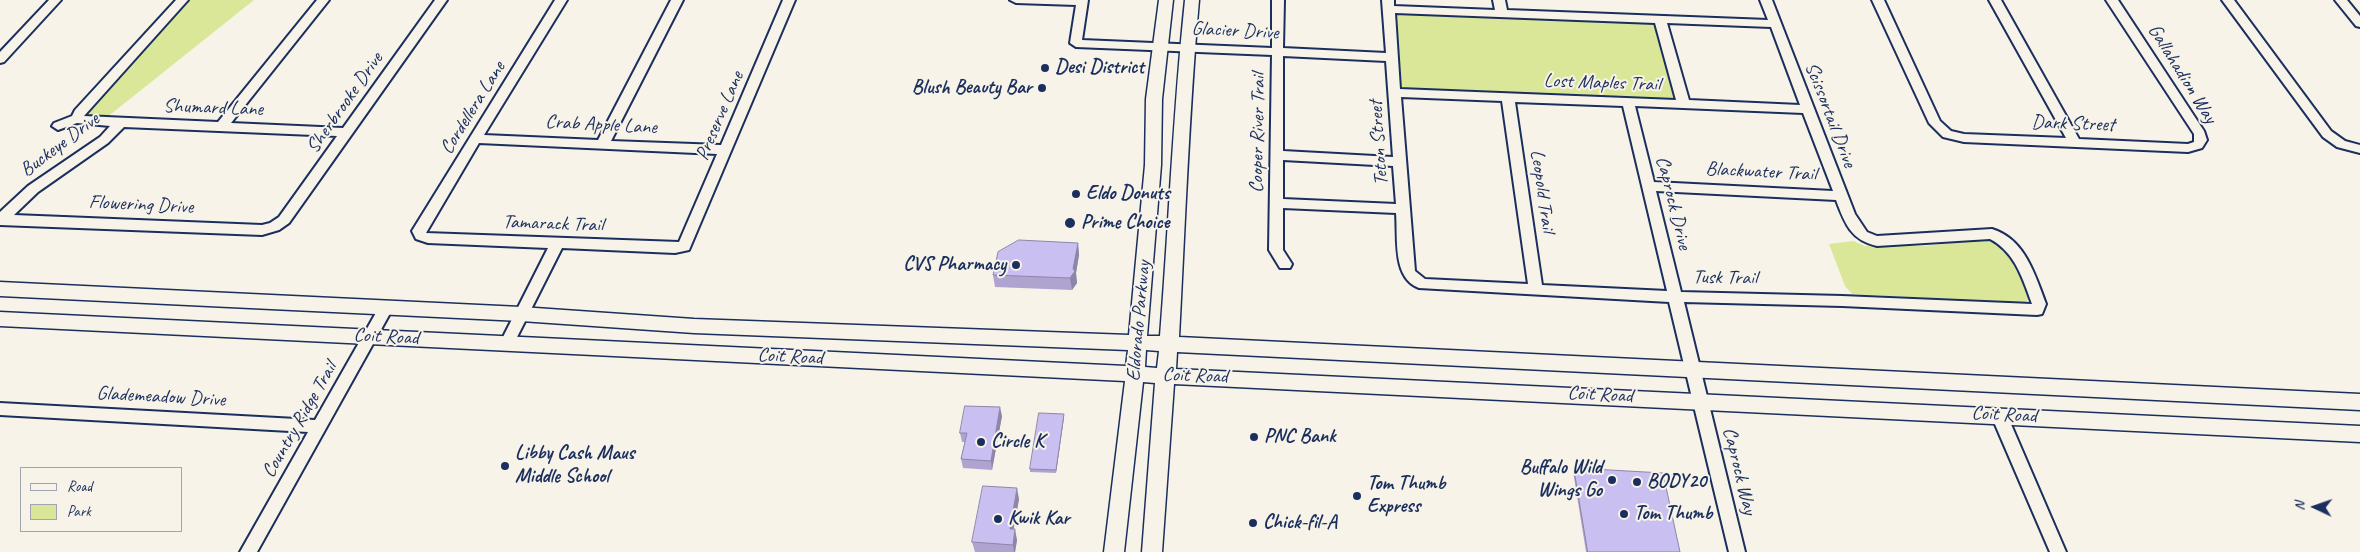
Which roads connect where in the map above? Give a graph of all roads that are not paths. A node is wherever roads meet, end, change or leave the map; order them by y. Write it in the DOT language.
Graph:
graph roads {
  1 [pos="55,0"];
  2 [pos="182,0"];
  3 [pos="323,0"];
  4 [pos="441,0"];
  5 [pos="561,0"];
  6 [pos="677,0"];
  7 [pos="789,0"];
  8 [pos="1016,0"];
  9 [pos="1166,0"];
  10 [pos="1192,0"];
  11 [pos="1278,0"];
  12 [pos="1500,0"];
  13 [pos="1766,0"];
  14 [pos="1878,0"];
  15 [pos="1995,0"];
  16 [pos="2112,0"];
  17 [pos="2228,0"];
  18 [pos="2341,0"];
  19 [pos="1082,1"];
  20 [pos="1389,5"];
  21 [pos="1502,14"];
  22 [pos="1660,20"];
  23 [pos="2360,23"];
  24 [pos="1775,24"];
  25 [pos="1161,46"];
  26 [pos="1188,48"];
  27 [pos="1278,52"];
  28 [pos="1392,56"];
  29 [pos="0,59"];
  30 [pos="1395,93"];
  31 [pos="1508,98"];
  32 [pos="1628,102"];
  33 [pos="1684,104"];
  34 [pos="1808,109"];
  35 [pos="78,118"];
  36 [pos="121,123"];
  37 [pos="58,126"];
  38 [pos="222,126"];
  39 [pos="347,132"];
  40 [pos="474,139"];
  41 [pos="2075,143"];
  42 [pos="2200,144"];
  43 [pos="602,145"];
  44 [pos="2360,149"];
  45 [pos="726,150"];
  46 [pos="1276,155"];
  47 [pos="1400,162"];
  48 [pos="1153,165"];
  49 [pos="1180,166"];
  50 [pos="1648,186"];
  51 [pos="1841,196"];
  52 [pos="1276,203"];
  53 [pos="1403,209"];
  54 [pos="1,219"];
  55 [pos="278,226"];
  56 [pos="421,236"];
  57 [pos="557,244"];
  58 [pos="684,246"];
  59 [pos="1285,264"];
  60 [pos="1414,280"];
  61 [pos="0,289"];
  62 [pos="1536,290"];
  63 [pos="1675,296"];
  64 [pos="386,308"];
  65 [pos="2037,310"];
  66 [pos="521,314"];
  67 [pos="0,318"];
  68 [pos="694,326"];
  69 [pos="891,334"];
  70 [pos="370,336"];
  71 [pos="507,343"];
  72 [pos="1136,343"];
  73 [pos="1169,344"];
  74 [pos="684,352"];
  75 [pos="883,362"];
  76 [pos="1693,370"];
  77 [pos="1135,374"];
  78 [pos="1165,375"];
  79 [pos="1700,400"];
  80 [pos="2360,402"];
  81 [pos="0,409"];
  82 [pos="1999,415"];
  83 [pos="319,426"];
  84 [pos="2360,434"];
  85 [pos="248,552"];
  86 [pos="1114,552"];
  87 [pos="1152,552"];
  88 [pos="1737,552"];
  89 [pos="2058,552"];
  1 -- 29 [label="street"];
  2 -- 35 [label="street"];
  3 -- 38 [label="street"];
  4 -- 39 [label="street, Sherbrooke Drive"];
  5 -- 40 [label="street, Cordellera Lane"];
  6 -- 43 [label="street"];
  7 -- 45 [label="street, Preserve Lane"];
  8 -- 19 [label="street"];
  9 -- 25 [label="main road, Eldorado Parkway"];
  10 -- 26 [label="main road, Eldorado Parkway"];
  11 -- 27 [label="street, Cooper River Trail"];
  12 -- 21 [label="street"];
  13 -- 24 [label="street, Scissortail Drive"];
  14 -- 41 [label="street, Dark Street"];
  15 -- 41 [label="street"];
  16 -- 42 [label="street, Gallahadion Way"];
  17 -- 44 [label="street"];
  18 -- 23 [label="street"];
  19 -- 25 [label="street, Glacier Drive"];
  20 -- 21 [label="street"];
  20 -- 28 [label="street, Teton Street"];
  21 -- 22 [label="street"];
  22 -- 24 [label="street"];
  22 -- 33 [label="street"];
  24 -- 34 [label="street, Scissortail Drive"];
  25 -- 26 [label="street, Glacier Drive"];
  25 -- 48 [label="main road, Eldorado Parkway"];
  26 -- 27 [label="street, Glacier Drive"];
  26 -- 49 [label="main road, Eldorado Parkway"];
  27 -- 28 [label="street, Glacier Drive"];
  27 -- 46 [label="street, Cooper River Trail"];
  28 -- 30 [label="street, Teton Street"];
  30 -- 31 [label="street, Lost Maples Trail"];
  30 -- 47 [label="street, Teton Street"];
  31 -- 32 [label="street, Lost Maples Trail"];
  31 -- 62 [label="street, Leopold Trail"];
  32 -- 33 [label="street, Lost Maples Trail"];
  32 -- 50 [label="street, Caprock Drive"];
  33 -- 34 [label="street, Lost Maples Trail"];
  34 -- 51 [label="street, Scissortail Drive"];
  35 -- 36 [label="street, Shumard Lane"];
  35 -- 37 [label="street"];
  36 -- 38 [label="street, Shumard Lane"];
  36 -- 54 [label="street, Buckeye Drive"];
  38 -- 39 [label="street, Shumard Lane"];
  39 -- 55 [label="street, Sherbrooke Drive"];
  40 -- 43 [label="street, Crab Apple Lane"];
  40 -- 56 [label="street, Cordellera Lane"];
  41 -- 42 [label="street, Dark Street"];
  43 -- 45 [label="street, Crab Apple Lane"];
  45 -- 58 [label="street, Preserve Lane"];
  46 -- 47 [label="street"];
  46 -- 52 [label="street, Cooper River Trail"];
  47 -- 53 [label="street, Teton Street"];
  48 -- 49 [label="main road"];
  48 -- 72 [label="main road, Eldorado Parkway"];
  49 -- 73 [label="main road, Eldorado Parkway"];
  50 -- 51 [label="street, Blackwater Trail"];
  50 -- 63 [label="street, Caprock Drive"];
  51 -- 65 [label="street, Scissortail Drive"];
  52 -- 53 [label="street"];
  52 -- 59 [label="street, Cooper River Trail"];
  53 -- 60 [label="street, Teton Street"];
  54 -- 55 [label="street, Flowering Drive"];
  56 -- 57 [label="street, Tamarack Trail"];
  57 -- 58 [label="street, Tamarack Trail"];
  57 -- 66 [label="street"];
  60 -- 62 [label="street, Tusk Trail"];
  61 -- 64 [label="main road, Coit Road"];
  62 -- 63 [label="street, Tusk Trail"];
  63 -- 65 [label="street, Tusk Trail"];
  63 -- 76 [label="street, Caprock Drive"];
  64 -- 66 [label="main road, Coit Road"];
  64 -- 70 [label="street, Country Ridge Trail"];
  66 -- 68 [label="main road, Coit Road"];
  66 -- 71 [label="street"];
  67 -- 70 [label="main road, Coit Road"];
  68 -- 69 [label="main road, Coit Road"];
  68 -- 74 [label="main road"];
  69 -- 72 [label="main road, Coit Road"];
  69 -- 75 [label="main road"];
  70 -- 71 [label="main road, Coit Road"];
  70 -- 83 [label="street, Country Ridge Trail"];
  71 -- 74 [label="main road, Coit Road"];
  72 -- 73 [label="main road, Coit Road"];
  72 -- 77 [label="main road, Eldorado Parkway"];
  73 -- 76 [label="main road, Coit Road"];
  73 -- 78 [label="main road, Eldorado Parkway"];
  74 -- 75 [label="main road, Coit Road"];
  75 -- 77 [label="main road, Coit Road"];
  76 -- 79 [label="street, Caprock Drive"];
  76 -- 80 [label="main road, Coit Road"];
  77 -- 78 [label="main road, Coit Road"];
  77 -- 86 [label="main road, Eldorado Parkway"];
  78 -- 79 [label="main road, Coit Road"];
  78 -- 87 [label="main road, Eldorado Parkway"];
  79 -- 82 [label="main road, Coit Road"];
  79 -- 88 [label="street, Caprock Way"];
  81 -- 83 [label="street, Glademeadow Drive"];
  82 -- 84 [label="main road, Coit Road"];
  82 -- 89 [label="street"];
  83 -- 85 [label="street, Country Ridge Trail"];
}
